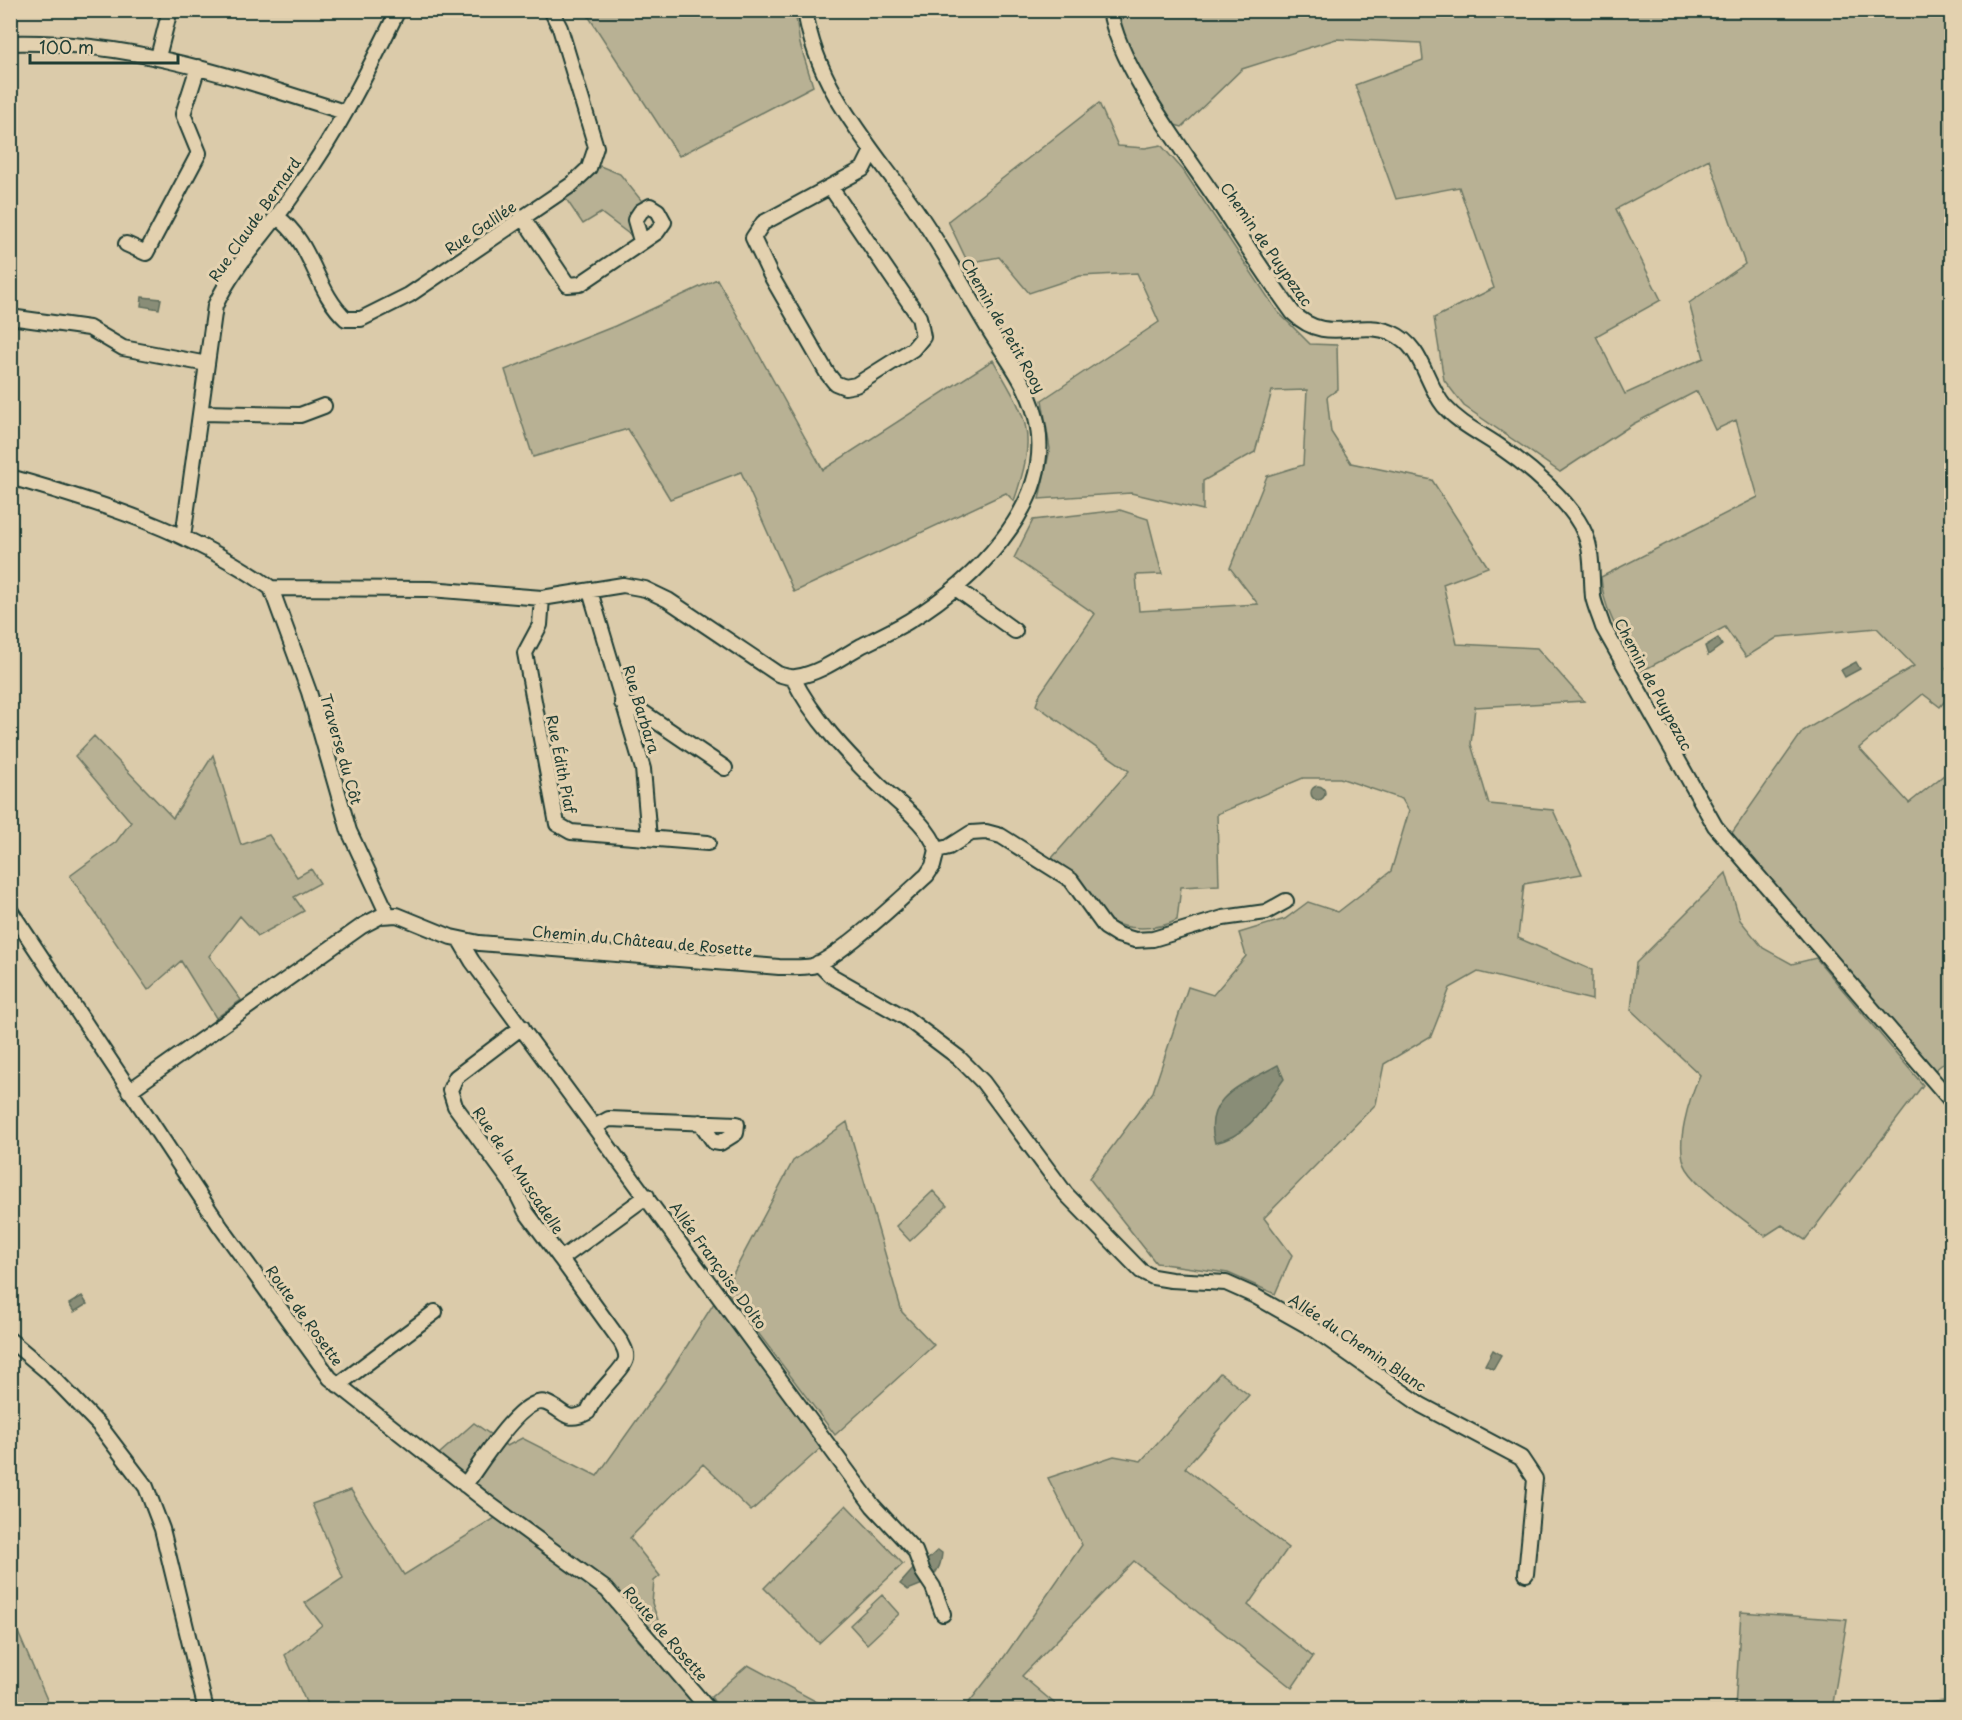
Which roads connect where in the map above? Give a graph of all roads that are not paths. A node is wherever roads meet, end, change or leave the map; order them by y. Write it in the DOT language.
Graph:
graph roads {
  1 [pos="170,10"];
  2 [pos="398,10"];
  3 [pos="551,10"];
  4 [pos="805,10"];
  5 [pos="1110,10"];
  6 [pos="10,43"];
  7 [pos="158,57"];
  8 [pos="198,67"];
  9 [pos="344,112"];
  10 [pos="871,153"];
  11 [pos="831,188"];
  12 [pos="277,217"];
  13 [pos="523,218"];
  14 [pos="641,240"];
  15 [pos="126,244"];
  16 [pos="10,317"];
  17 [pos="207,364"];
  18 [pos="324,405"];
  19 [pos="201,413"];
  20 [pos="10,477"];
  21 [pos="183,537"];
  22 [pos="271,588"];
  23 [pos="957,589"];
  24 [pos="590,591"];
  25 [pos="542,598"];
  26 [pos="1016,631"];
  27 [pos="793,678"];
  28 [pos="622,703"];
  29 [pos="725,768"];
  30 [pos="649,838"];
  31 [pos="708,843"];
  32 [pos="937,850"];
  33 [pos="1286,901"];
  34 [pos="10,910"];
  35 [pos="388,915"];
  36 [pos="459,939"];
  37 [pos="818,963"];
  38 [pos="522,1027"];
  39 [pos="129,1091"];
  40 [pos="1952,1102"];
  41 [pos="700,1122"];
  42 [pos="596,1126"];
  43 [pos="647,1196"];
  44 [pos="561,1259"];
  45 [pos="435,1312"];
  46 [pos="10,1340"];
  47 [pos="338,1385"];
  48 [pos="465,1485"];
  49 [pos="1526,1574"];
  50 [pos="943,1614"];
  51 [pos="206,1710"];
  52 [pos="710,1710"];
  1 -- 7 [label="street"];
  2 -- 9 [label="street, Rue Claude Bernard"];
  3 -- 13 [label="street, Rue Galilée"];
  4 -- 10 [label="street, Chemin de Petit Rooy"];
  5 -- 40 [label="street, Chemin de Puypezac"];
  6 -- 7 [label="street"];
  7 -- 8 [label="street"];
  8 -- 9 [label="street"];
  8 -- 15 [label="street"];
  9 -- 12 [label="street, Rue Claude Bernard"];
  10 -- 11 [label="street"];
  10 -- 23 [label="street, Chemin de Petit Rooy"];
  11 -- 11 [label="street"];
  12 -- 13 [label="street, Rue Galilée"];
  12 -- 17 [label="street, Rue Claude Bernard"];
  13 -- 14 [label="street"];
  16 -- 17 [label="street"];
  17 -- 19 [label="street, Rue Claude Bernard"];
  18 -- 19 [label="street"];
  19 -- 21 [label="street, Rue Claude Bernard"];
  20 -- 21 [label="street"];
  21 -- 22 [label="street"];
  22 -- 25 [label="street"];
  22 -- 35 [label="street, Traverse du Côt"];
  23 -- 26 [label="street"];
  23 -- 27 [label="street, Chemin de Petit Rooy"];
  24 -- 25 [label="street"];
  24 -- 27 [label="street"];
  24 -- 28 [label="street, Rue Barbara"];
  25 -- 30 [label="street, Rue Édith Piaf"];
  27 -- 32 [label="street"];
  28 -- 29 [label="street"];
  28 -- 30 [label="street, Rue Barbara"];
  30 -- 31 [label="street, Rue Édith Piaf"];
  32 -- 33 [label="street"];
  32 -- 37 [label="street, Chemin du Château de Rosette"];
  34 -- 39 [label="street, Route de Rosette"];
  35 -- 36 [label="street, Chemin du Château de Rosette"];
  35 -- 39 [label="street"];
  36 -- 37 [label="street, Chemin du Château de Rosette"];
  36 -- 38 [label="street, Allée Françoise Dolto"];
  37 -- 49 [label="street, Allée du Chemin Blanc"];
  38 -- 42 [label="street, Allée Françoise Dolto"];
  38 -- 44 [label="street, Rue de la Muscadelle"];
  39 -- 47 [label="street, Route de Rosette"];
  41 -- 42 [label="street"];
  42 -- 43 [label="street, Allée Françoise Dolto"];
  43 -- 44 [label="street, Rue de la Muscadelle"];
  43 -- 50 [label="street, Allée Françoise Dolto"];
  44 -- 48 [label="street"];
  45 -- 47 [label="street"];
  46 -- 51 [label="street"];
  47 -- 48 [label="street, Route de Rosette"];
  48 -- 52 [label="street, Route de Rosette"];
}
